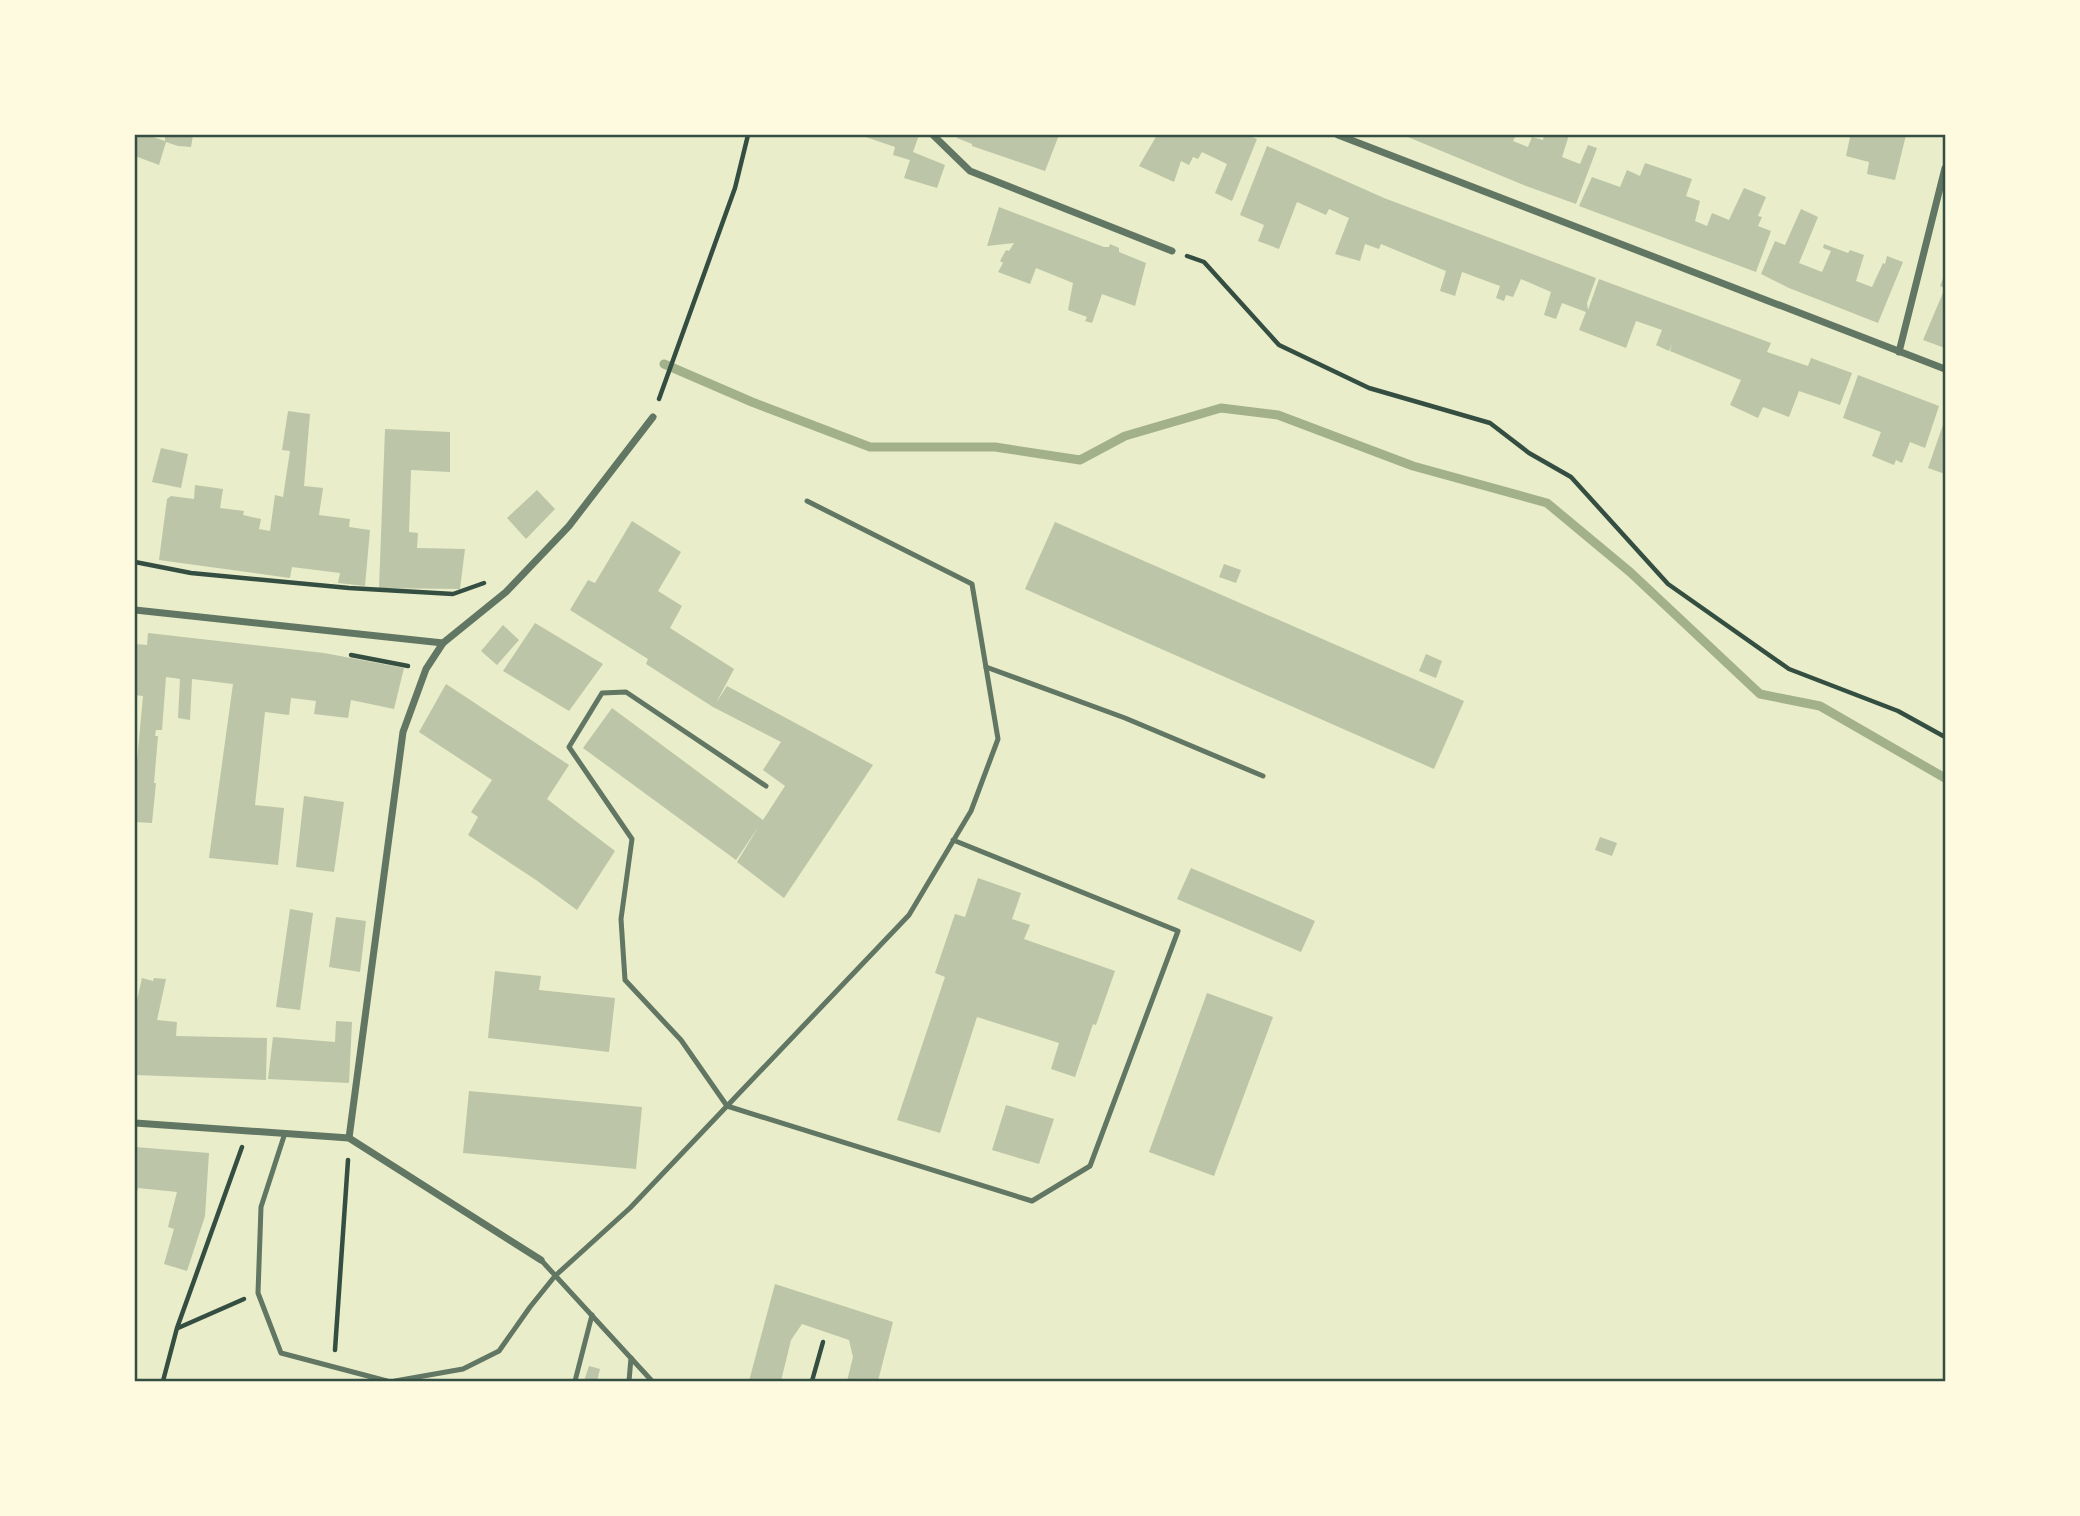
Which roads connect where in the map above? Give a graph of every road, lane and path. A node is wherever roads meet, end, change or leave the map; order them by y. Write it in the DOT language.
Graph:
graph roads {
  1 [pos="748,135"];
  2 [pos="933,135"];
  3 [pos="1338,135"];
  4 [pos="1945,168"];
  5 [pos="1172,251"];
  6 [pos="1899,352"];
  7 [pos="1945,369"];
  8 [pos="653,416"];
  9 [pos="807,501"];
  10 [pos="135,562"];
  11 [pos="487,582"];
  12 [pos="135,610"];
  13 [pos="443,643"];
  14 [pos="986,667"];
  15 [pos="1945,737"];
  16 [pos="1263,776"];
  17 [pos="766,786"];
  18 [pos="953,841"];
  19 [pos="727,1106"];
  20 [pos="135,1123"];
  21 [pos="247,1131"];
  22 [pos="285,1133"];
  23 [pos="349,1138"];
  24 [pos="541,1260"];
  25 [pos="555,1276"];
  26 [pos="258,1293"];
  27 [pos="592,1315"];
  28 [pos="177,1328"];
  29 [pos="822,1342"];
  30 [pos="631,1358"];
  31 [pos="334,1367"];
  32 [pos="163,1381"];
  33 [pos="387,1381"];
  34 [pos="395,1381"];
  35 [pos="575,1381"];
  36 [pos="629,1381"];
  37 [pos="652,1381"];
  38 [pos="812,1381"];
  1 -- 8 [label="path"];
  2 -- 5 [label="street"];
  3 -- 6 [label="street"];
  4 -- 6 [label="street"];
  5 -- 15 [label="path"];
  6 -- 7 [label="street"];
  8 -- 13 [label="street"];
  9 -- 14 [label="lane"];
  10 -- 11 [label="path"];
  12 -- 13 [label="street"];
  13 -- 23 [label="street"];
  14 -- 16 [label="lane"];
  14 -- 18 [label="lane"];
  17 -- 19 [label="lane"];
  18 -- 19 [label="lane"];
  18 -- 19 [label="lane"];
  19 -- 25 [label="lane"];
  20 -- 21 [label="street"];
  21 -- 22 [label="street"];
  21 -- 28 [label="path"];
  22 -- 23 [label="street"];
  22 -- 26 [label="lane"];
  23 -- 24 [label="street"];
  23 -- 31 [label="path"];
  24 -- 25 [label="lane"];
  25 -- 27 [label="lane"];
  25 -- 34 [label="lane"];
  26 -- 28 [label="path"];
  26 -- 31 [label="lane"];
  27 -- 30 [label="lane"];
  27 -- 35 [label="lane"];
  28 -- 32 [label="path"];
  29 -- 38 [label="path"];
  30 -- 36 [label="lane"];
  30 -- 37 [label="lane"];
  31 -- 33 [label="lane"];
}
